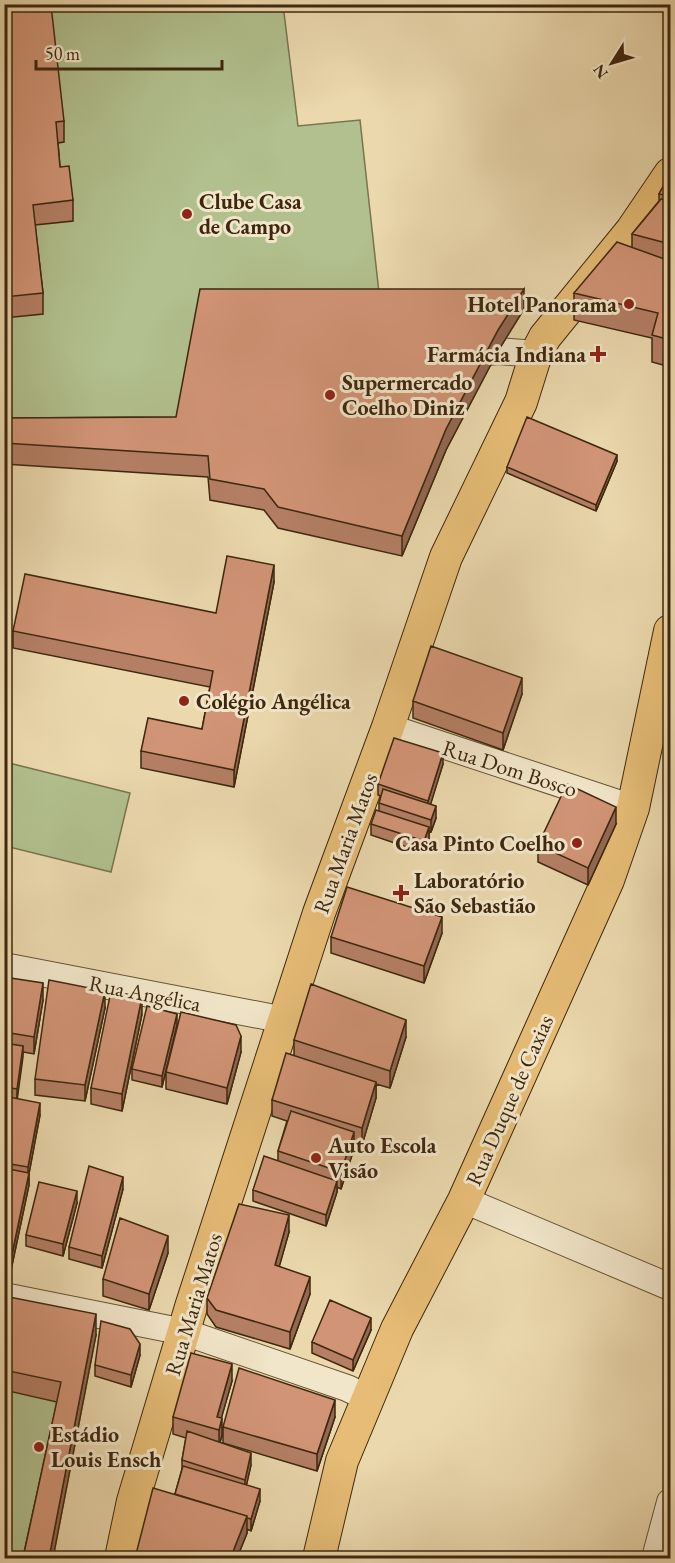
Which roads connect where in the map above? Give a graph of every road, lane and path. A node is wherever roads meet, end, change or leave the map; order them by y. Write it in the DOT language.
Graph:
graph roads {
  1 [pos="670,174"];
  2 [pos="536,354"];
  3 [pos="438,357"];
  4 [pos="670,631"];
  5 [pos="388,727"];
  6 [pos="633,808"];
  7 [pos="4,966"];
  8 [pos="285,1020"];
  9 [pos="464,1200"];
  10 [pos="670,1287"];
  11 [pos="4,1296"];
  12 [pos="184,1332"];
  13 [pos="368,1398"];
  14 [pos="670,1502"];
  15 [pos="122,1558"];
  16 [pos="318,1558"];
  17 [pos="655,1558"];
  1 -- 2 [label="main road, Rua Maria Matos"];
  2 -- 3 [label="street"];
  2 -- 5 [label="main road, Rua Maria Matos"];
  4 -- 6 [label="main road, Rua Duque de Caxias"];
  5 -- 6 [label="street, Rua Dom Bosco"];
  5 -- 8 [label="main road, Rua Maria Matos"];
  6 -- 9 [label="main road, Rua Duque de Caxias"];
  7 -- 8 [label="street, Rua Angélica"];
  8 -- 12 [label="main road, Rua Maria Matos"];
  9 -- 10 [label="street"];
  9 -- 13 [label="main road, Rua Duque de Caxias"];
  11 -- 12 [label="street"];
  12 -- 13 [label="street"];
  12 -- 15 [label="main road, Rua Maria Matos"];
  13 -- 16 [label="main road, Rua Duque de Caxias"];
  14 -- 17 [label="street"];
}
